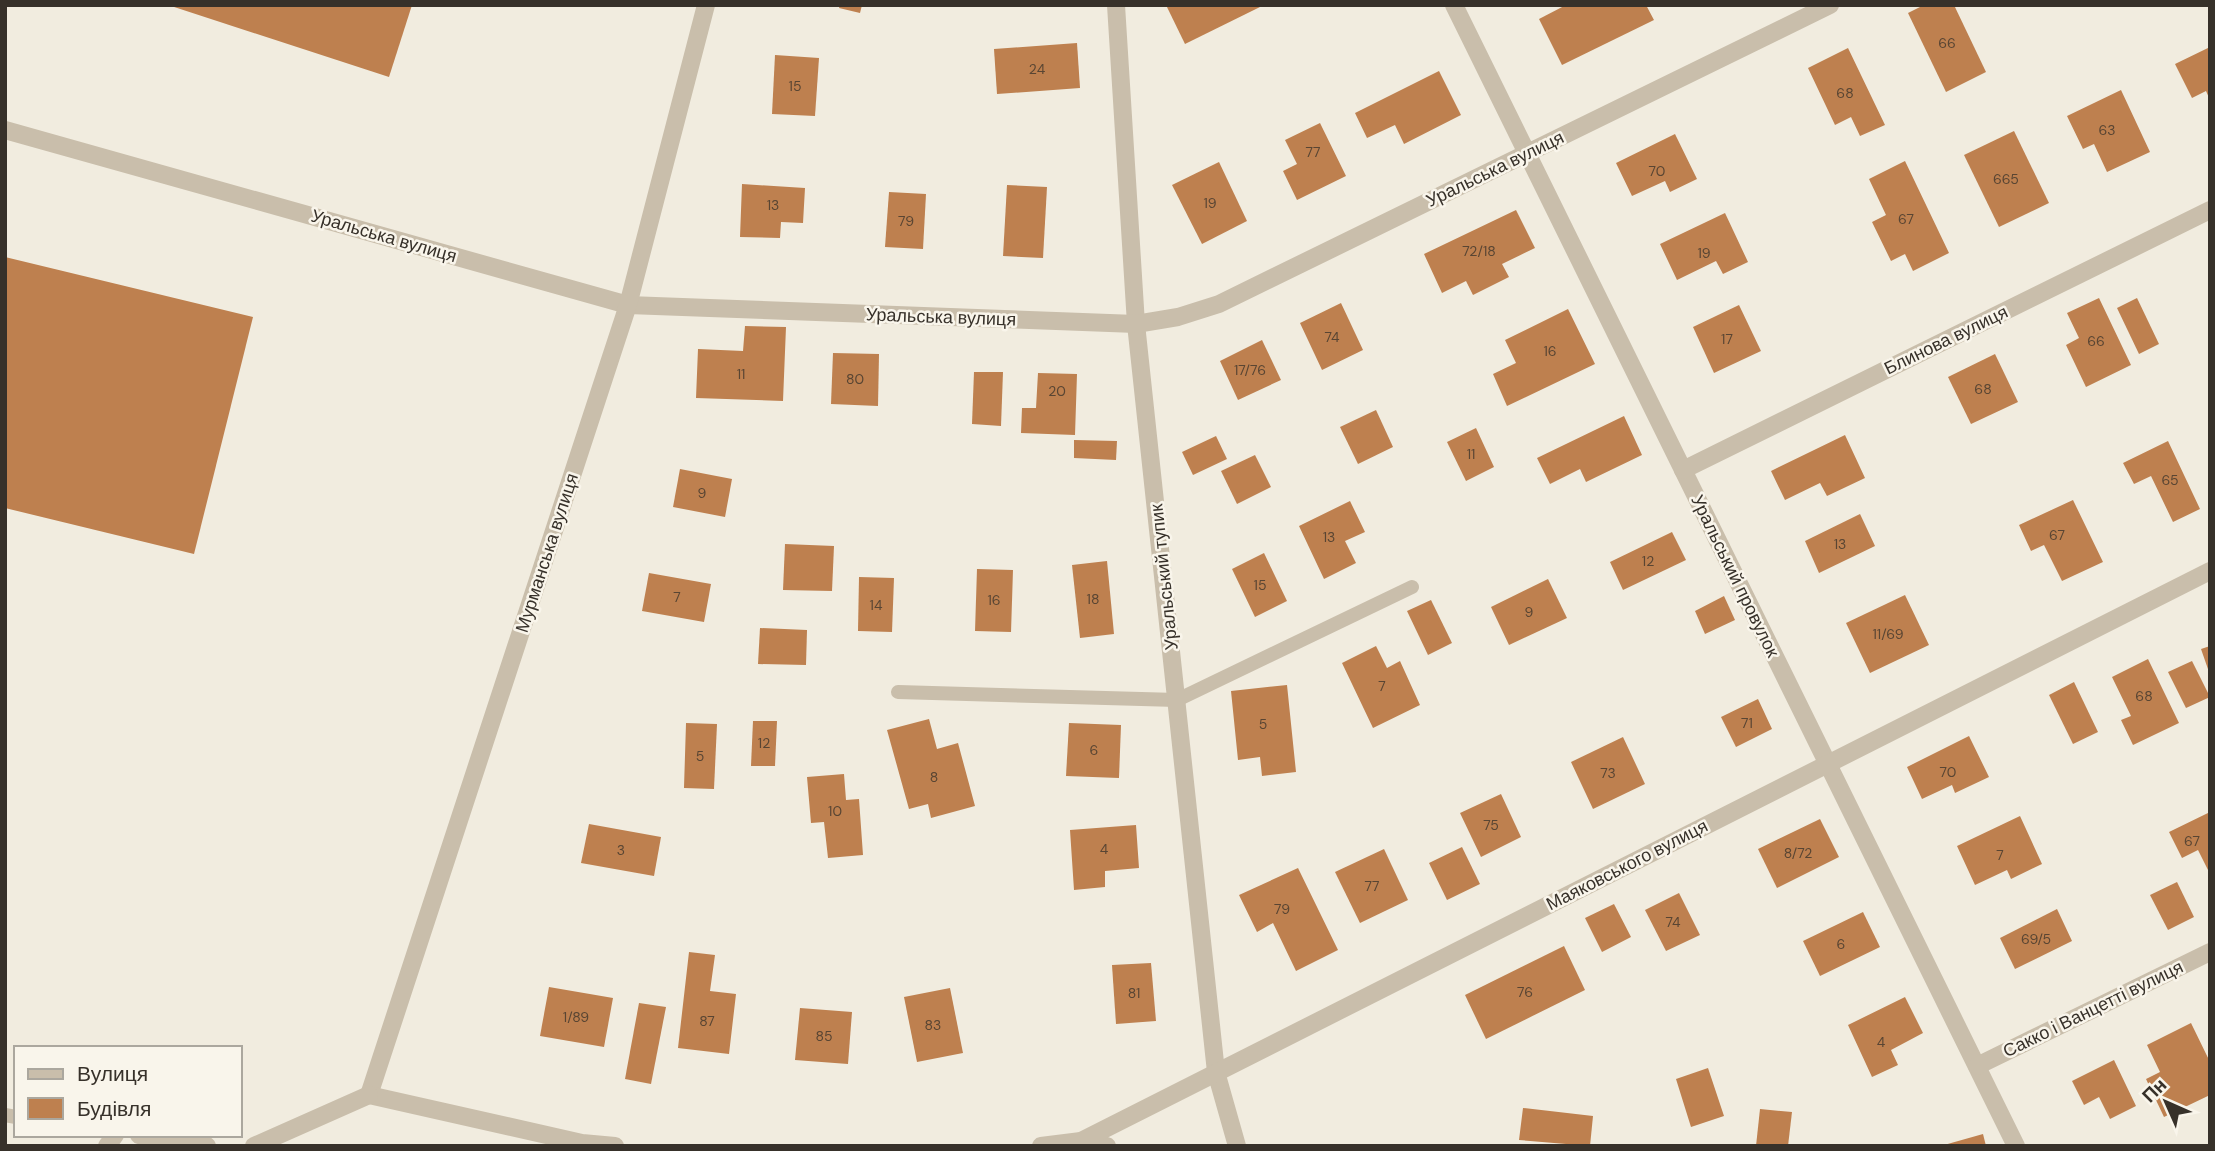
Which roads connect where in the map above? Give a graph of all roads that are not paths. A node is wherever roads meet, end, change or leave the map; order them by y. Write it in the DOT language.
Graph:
graph roads {
  1 [pos="706,5"];
  2 [pos="1116,5"];
  3 [pos="1454,5"];
  4 [pos="1830,5"];
  5 [pos="5,130"];
  6 [pos="1527,153"];
  7 [pos="2210,210"];
  8 [pos="628,304"];
  9 [pos="1136,324"];
  10 [pos="1683,470"];
  11 [pos="2210,571"];
  12 [pos="1412,587"];
  13 [pos="898,692"];
  14 [pos="1177,700"];
  15 [pos="1828,763"];
  16 [pos="2210,952"];
  17 [pos="1977,1066"];
  18 [pos="1216,1072"];
  19 [pos="369,1095"];
  20 [pos="151,1137"];
  21 [pos="1081,1141"];
  22 [pos="207,1146"];
  23 [pos="254,1146"];
  24 [pos="615,1146"];
  25 [pos="1041,1146"];
  26 [pos="1107,1146"];
  27 [pos="1237,1146"];
  28 [pos="2016,1146"];
  1 -- 8 [label="street, Мурманська вулиця"];
  2 -- 9 [label="street, Уральський тупик"];
  3 -- 6 [label="street, Уральський провулок"];
  4 -- 6 [label="street, Уральська вулиця"];
  5 -- 8 [label="street, Уральська вулиця"];
  6 -- 9 [label="street, Уральська вулиця"];
  6 -- 10 [label="street, Уральський провулок"];
  7 -- 10 [label="street, Блинова вулиця"];
  8 -- 9 [label="street, Уральська вулиця"];
  8 -- 19 [label="street, Мурманська вулиця"];
  9 -- 14 [label="street, Уральський тупик"];
  10 -- 15 [label="street, Уральський провулок"];
  11 -- 15 [label="street, Маяковського вулиця"];
  12 -- 14 [label="lane"];
  13 -- 14 [label="lane"];
  14 -- 18 [label="street, Уральський тупик"];
  15 -- 17 [label="street, Уральський провулок"];
  15 -- 18 [label="street, Маяковського вулиця"];
  16 -- 17 [label="street, Сакко і Ванцетті вулиця"];
  17 -- 28 [label="street, Уральський провулок"];
  18 -- 21 [label="street, Маяковського вулиця"];
  18 -- 27 [label="street, Уральський тупик"];
  19 -- 23 [label="street"];
  19 -- 24 [label="street"];
  20 -- 22 [label="street"];
  21 -- 25 [label="street, Маяковського вулиця"];
  21 -- 26 [label="street"];
}
